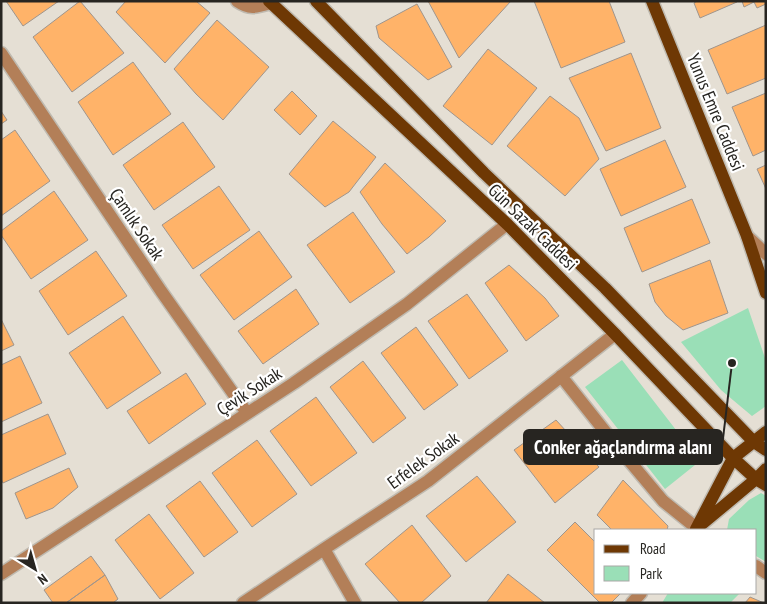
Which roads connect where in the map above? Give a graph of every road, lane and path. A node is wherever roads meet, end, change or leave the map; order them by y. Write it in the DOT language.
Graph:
graph roads {
  1 [pos="237,1"];
  2 [pos="652,1"];
  3 [pos="270,2"];
  4 [pos="321,3"];
  5 [pos="1,52"];
  6 [pos="506,224"];
  7 [pos="747,236"];
  8 [pos="766,254"];
  9 [pos="766,293"];
  10 [pos="615,334"];
  11 [pos="561,376"];
  12 [pos="247,413"];
  13 [pos="766,432"];
  14 [pos="754,442"];
  15 [pos="766,450"];
  16 [pos="733,458"];
  17 [pos="766,469"];
  18 [pos="761,482"];
  19 [pos="696,529"];
  20 [pos="698,529"];
  21 [pos="698,529"];
  22 [pos="324,549"];
  23 [pos="1,574"];
  24 [pos="243,603"];
  25 [pos="354,603"];
  1 -- 3 [label="street"];
  2 -- 7 [label="main road, Yunus Emre Caddesi"];
  3 -- 6 [label="main road, Gün Sazak Caddesi"];
  4 -- 14 [label="main road, Gün Sazak Caddesi"];
  5 -- 12 [label="street, Çamlık Sokak"];
  6 -- 10 [label="main road, Gün Sazak Caddesi"];
  6 -- 12 [label="street, Çevik Sokak"];
  7 -- 8 [label="street"];
  7 -- 9 [label="main road, Yunus Emre Caddesi"];
  10 -- 11 [label="street, Erfelek Sokak"];
  10 -- 16 [label="main road, Gün Sazak Caddesi"];
  11 -- 19 [label="street"];
  11 -- 22 [label="street, Erfelek Sokak"];
  12 -- 23 [label="street, Çevik Sokak"];
  13 -- 14 [label="main road"];
  14 -- 15 [label="main road, Gün Sazak Caddesi"];
  14 -- 16 [label="main road"];
  16 -- 18 [label="main road, Gün Sazak Caddesi"];
  16 -- 20 [label="main road"];
  17 -- 18 [label="main road"];
  18 -- 21 [label="main road"];
  22 -- 24 [label="street, Erfelek Sokak"];
  22 -- 25 [label="street"];
}
